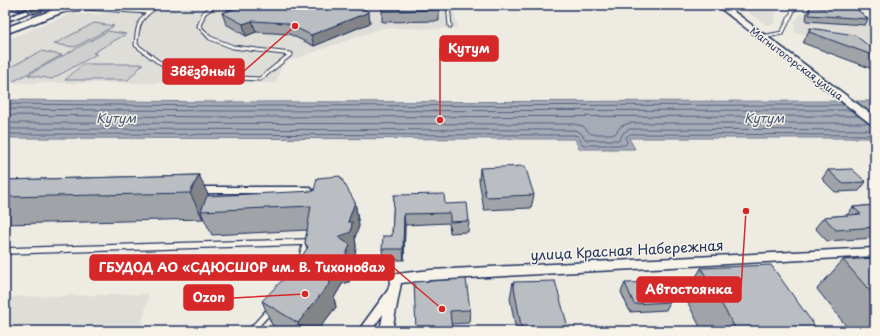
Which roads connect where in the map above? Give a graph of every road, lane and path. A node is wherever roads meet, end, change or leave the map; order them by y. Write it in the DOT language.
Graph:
graph roads {
  1 [pos="45,5"];
  2 [pos="74,5"];
  3 [pos="109,5"];
  4 [pos="159,5"];
  5 [pos="215,5"];
  6 [pos="448,5"];
  7 [pos="720,5"];
  8 [pos="796,5"];
  9 [pos="84,8"];
  10 [pos="56,12"];
  11 [pos="148,12"];
  12 [pos="5,20"];
  13 [pos="450,26"];
  14 [pos="5,31"];
  15 [pos="762,37"];
  16 [pos="875,122"];
  17 [pos="188,190"];
  18 [pos="308,190"];
  19 [pos="5,251"];
  20 [pos="875,252"];
  21 [pos="752,258"];
  22 [pos="760,270"];
  23 [pos="298,275"];
  24 [pos="392,293"];
  25 [pos="276,304"];
  26 [pos="251,331"];
  27 [pos="364,331"];
  28 [pos="386,331"];
  1 -- 12 [label="street"];
  2 -- 10 [label="main road"];
  3 -- 9 [label="lane"];
  4 -- 11 [label="lane"];
  5 -- 11 [label="lane"];
  6 -- 13 [label="lane"];
  7 -- 15 [label="main road, Магнитогорская улица"];
  8 -- 15 [label="lane"];
  9 -- 10 [label="lane"];
  9 -- 11 [label="lane"];
  10 -- 14 [label="main road"];
  15 -- 16 [label="main road, Магнитогорская улица"];
  17 -- 18 [label="street"];
  19 -- 23 [label="lane"];
  20 -- 21 [label="street, улица Красная Набережная"];
  21 -- 22 [label="street"];
  21 -- 24 [label="street, улица Красная Набережная"];
  24 -- 27 [label="street"];
  24 -- 28 [label="street"];
  25 -- 26 [label="lane"];
}
